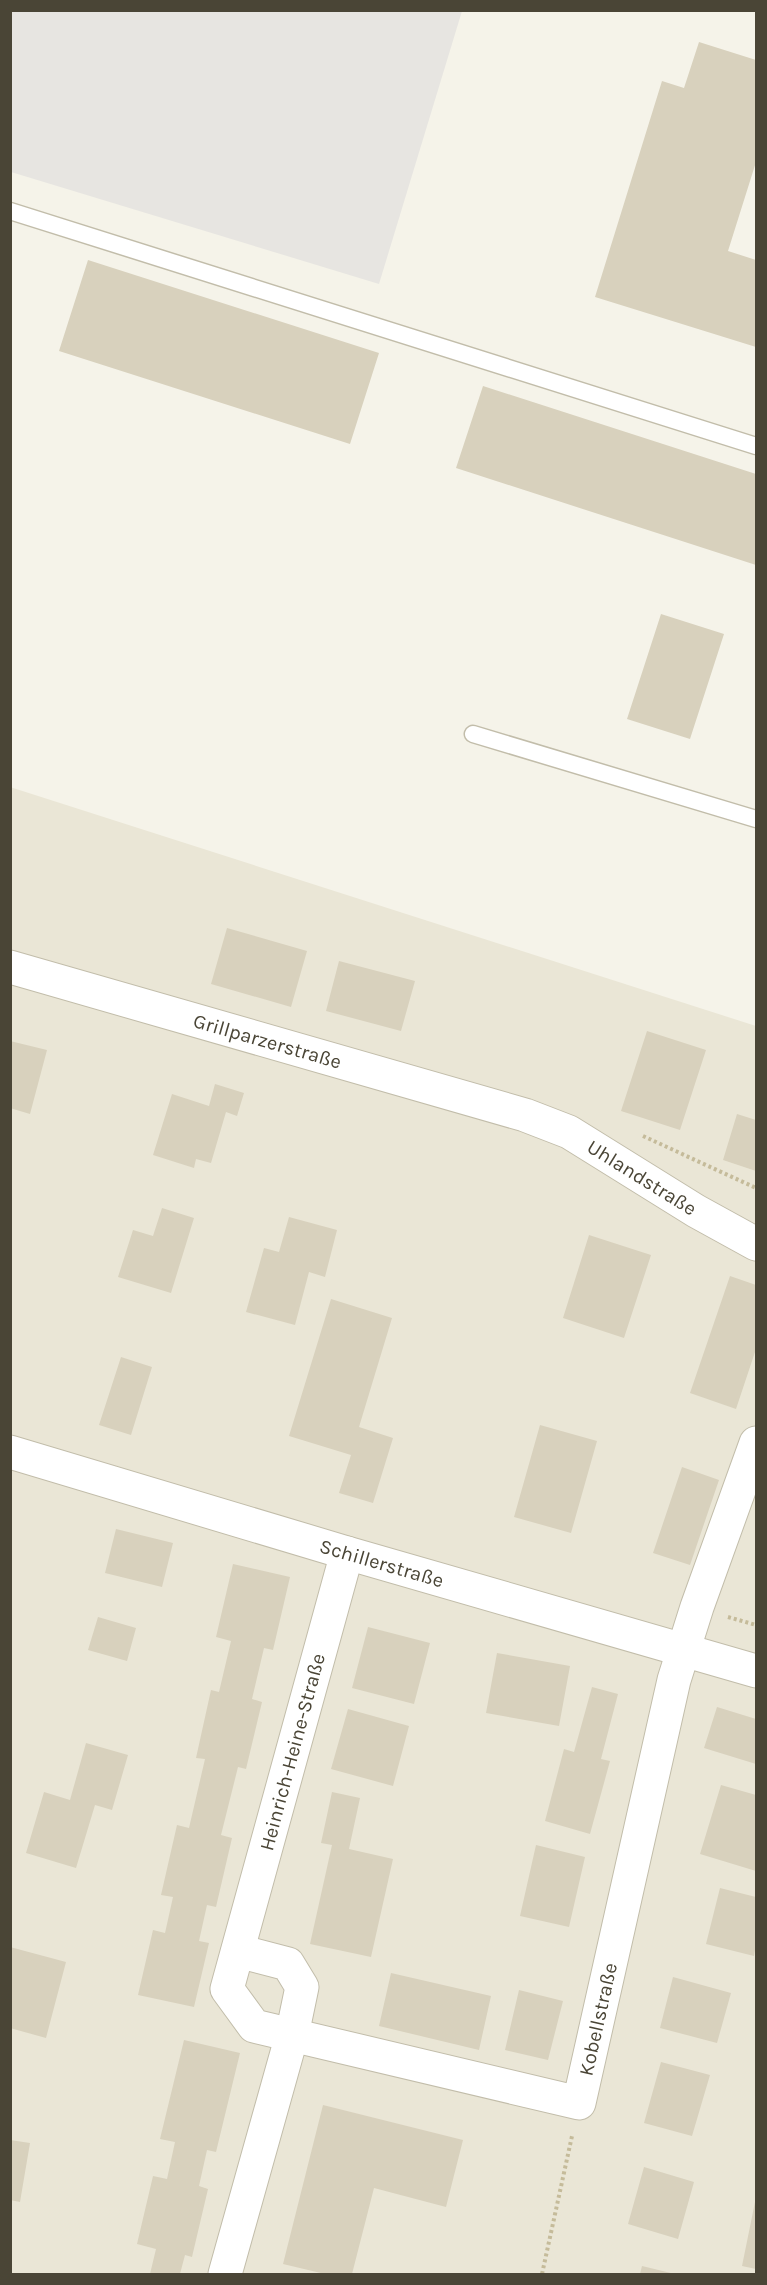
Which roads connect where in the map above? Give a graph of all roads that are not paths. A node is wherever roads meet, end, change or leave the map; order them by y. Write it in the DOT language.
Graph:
graph roads {
  1 [pos="10,211"];
  2 [pos="756,446"];
  3 [pos="473,734"];
  4 [pos="756,819"];
  5 [pos="10,967"];
  6 [pos="525,1115"];
  7 [pos="756,1244"];
  8 [pos="756,1443"];
  9 [pos="10,1452"];
  10 [pos="347,1553"];
  11 [pos="684,1648"];
  12 [pos="756,1671"];
  13 [pos="238,1951"];
  14 [pos="292,2035"];
  15 [pos="225,2274"];
  1 -- 2 [label="lane"];
  3 -- 4 [label="lane"];
  5 -- 6 [label="street, Grillparzerstraße"];
  6 -- 7 [label="street, Uhlandstraße"];
  8 -- 11 [label="street"];
  9 -- 10 [label="street, Schillerstraße"];
  10 -- 11 [label="street, Schillerstraße"];
  10 -- 13 [label="street, Heinrich-Heine-Straße"];
  11 -- 12 [label="street, Schillerstraße"];
  11 -- 14 [label="street, Kobellstraße"];
  13 -- 14 [label="street, Heinrich-Heine-Straße"];
  13 -- 14 [label="street"];
  14 -- 15 [label="street"];
}
